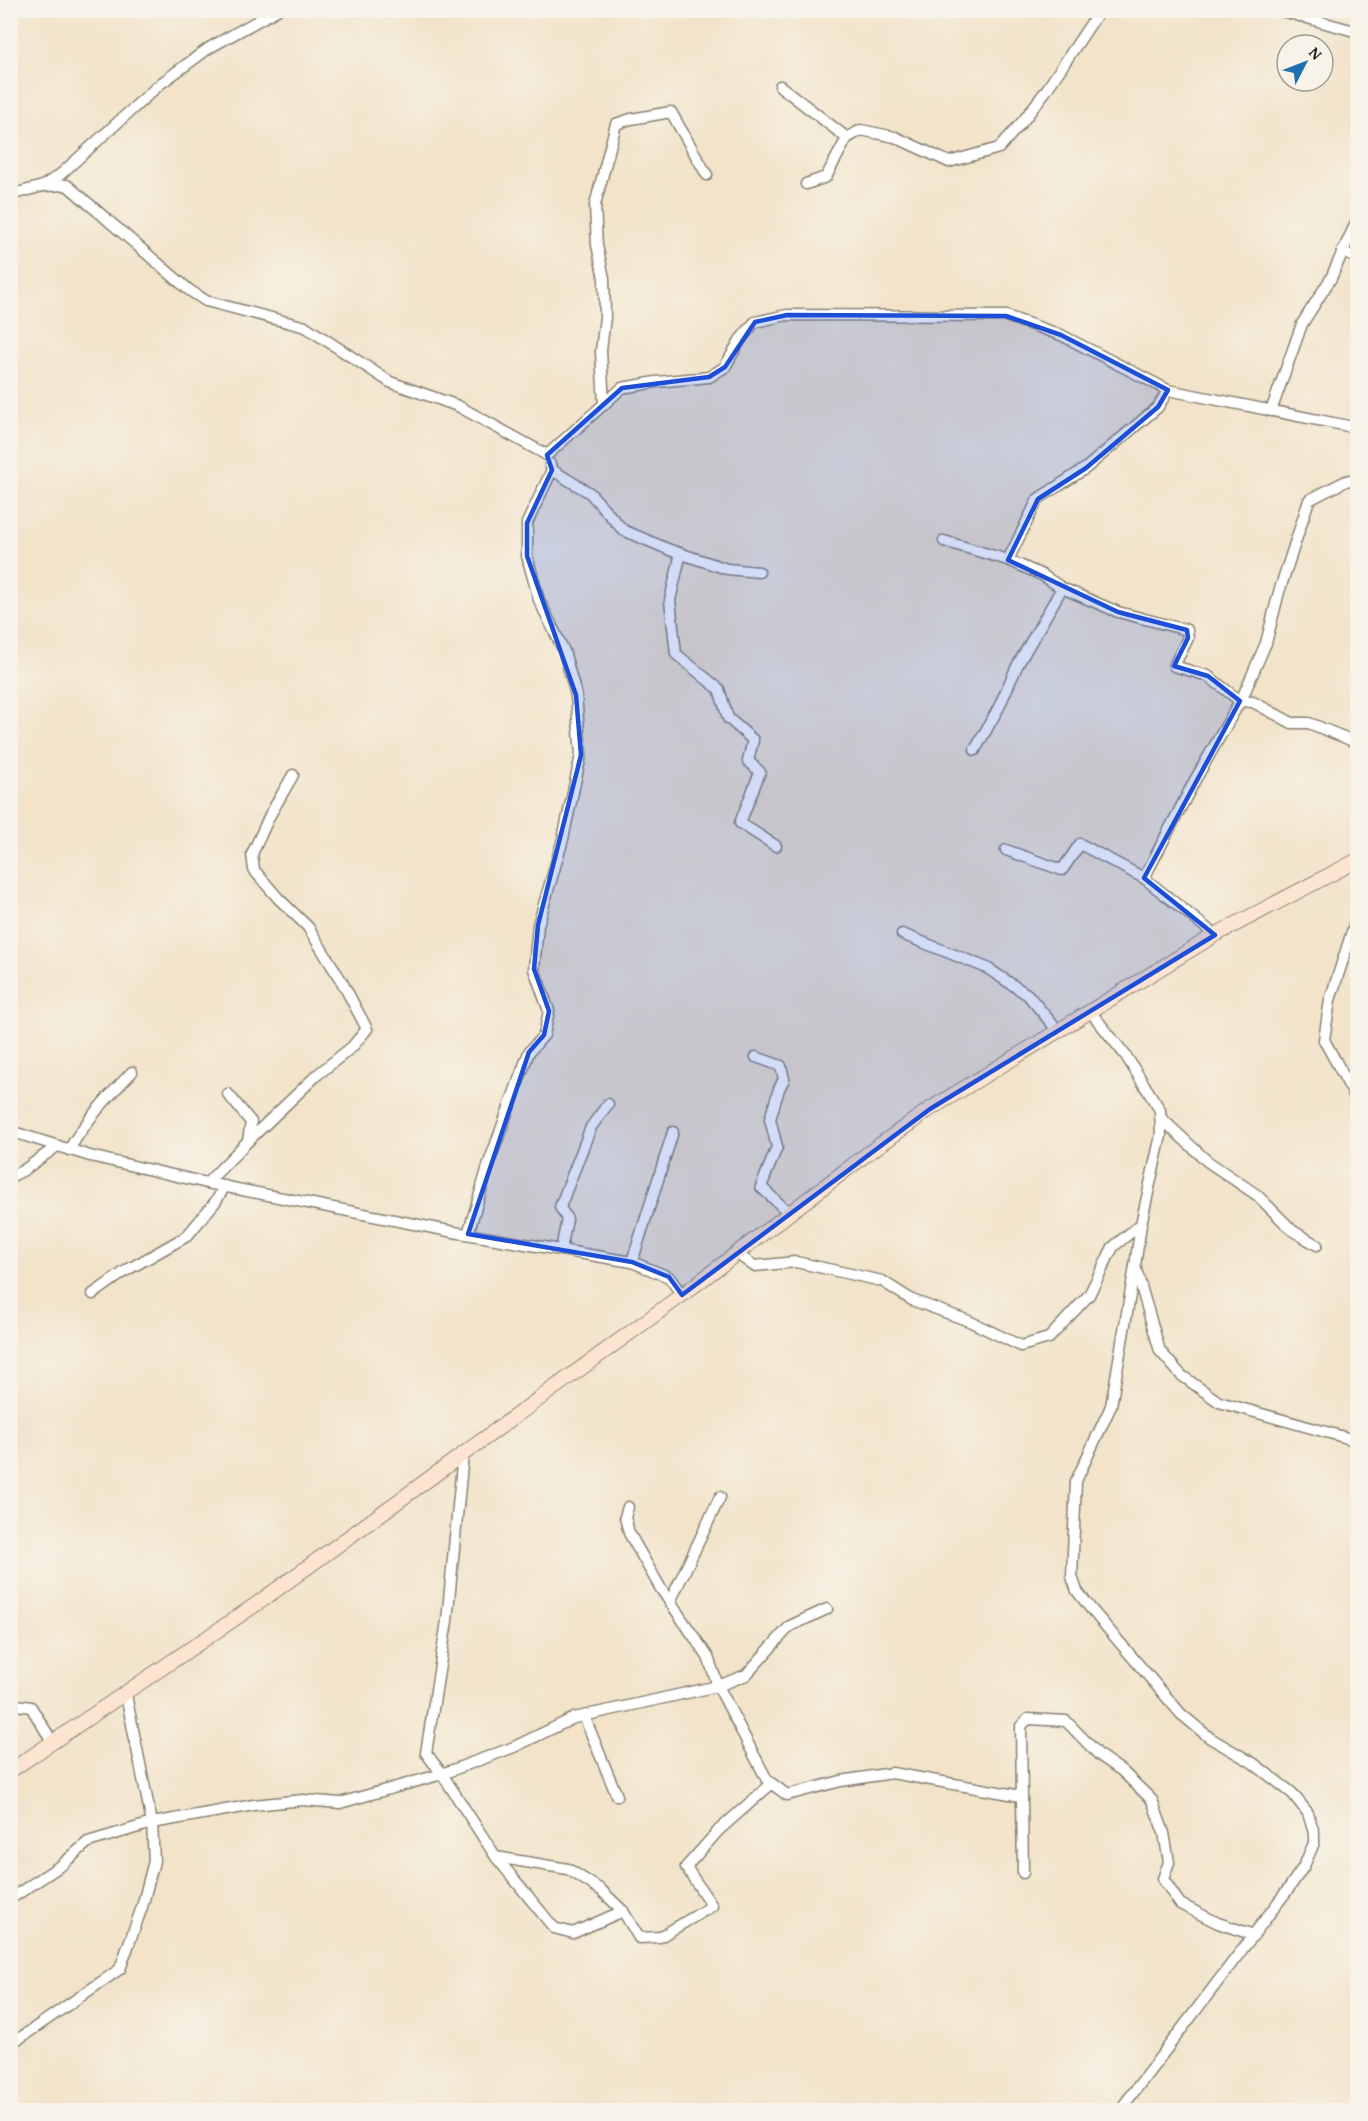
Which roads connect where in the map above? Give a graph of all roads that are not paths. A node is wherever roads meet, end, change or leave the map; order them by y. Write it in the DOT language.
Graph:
graph roads {
  1 [pos="278,10"];
  2 [pos="1100,10"];
  3 [pos="1278,10"];
  4 [pos="1358,32"];
  5 [pos="780,86"];
  6 [pos="847,138"];
  7 [pos="707,176"];
  8 [pos="806,184"];
  9 [pos="43,186"];
  10 [pos="10,195"];
  11 [pos="1358,218"];
  12 [pos="1342,252"];
  13 [pos="1358,258"];
  14 [pos="1168,390"];
  15 [pos="604,405"];
  16 [pos="1271,411"];
  17 [pos="1358,428"];
  18 [pos="547,455"];
  19 [pos="552,470"];
  20 [pos="1358,478"];
  21 [pos="944,541"];
  22 [pos="681,553"];
  23 [pos="1008,560"];
  24 [pos="759,572"];
  25 [pos="1062,588"];
  26 [pos="1240,701"];
  27 [pos="1358,743"];
  28 [pos="975,750"];
  29 [pos="293,775"];
  30 [pos="776,846"];
  31 [pos="1006,850"];
  32 [pos="1358,860"];
  33 [pos="1144,878"];
  34 [pos="1358,913"];
  35 [pos="902,934"];
  36 [pos="1215,935"];
  37 [pos="1090,1011"];
  38 [pos="1058,1031"];
  39 [pos="756,1057"];
  40 [pos="132,1072"];
  41 [pos="228,1094"];
  42 [pos="1358,1102"];
  43 [pos="608,1104"];
  44 [pos="1161,1118"];
  45 [pos="10,1131"];
  46 [pos="673,1132"];
  47 [pos="248,1141"];
  48 [pos="56,1147"];
  49 [pos="69,1150"];
  50 [pos="10,1177"];
  51 [pos="207,1183"];
  52 [pos="225,1186"];
  53 [pos="789,1214"];
  54 [pos="1141,1224"];
  55 [pos="468,1234"];
  56 [pos="1317,1245"];
  57 [pos="561,1250"];
  58 [pos="736,1253"];
  59 [pos="632,1262"];
  60 [pos="1135,1266"];
  61 [pos="93,1294"];
  62 [pos="682,1295"];
  63 [pos="1358,1442"];
  64 [pos="464,1454"];
  65 [pos="720,1497"];
  66 [pos="628,1507"];
  67 [pos="670,1602"];
  68 [pos="827,1609"];
  69 [pos="718,1686"];
  70 [pos="126,1695"];
  71 [pos="10,1704"];
  72 [pos="584,1716"];
  73 [pos="52,1743"];
  74 [pos="10,1771"];
  75 [pos="442,1774"];
  76 [pos="771,1784"];
  77 [pos="617,1796"];
  78 [pos="1021,1796"];
  79 [pos="152,1823"];
  80 [pos="496,1857"];
  81 [pos="1023,1873"];
  82 [pos="10,1899"];
  83 [pos="623,1911"];
  84 [pos="1254,1935"];
  85 [pos="10,2041"];
  86 [pos="1120,2110"];
  1 -- 9 [label="street"];
  2 -- 6 [label="street"];
  3 -- 4 [label="street"];
  5 -- 6 [label="street"];
  6 -- 8 [label="street"];
  7 -- 15 [label="street"];
  9 -- 10 [label="street"];
  9 -- 18 [label="street"];
  11 -- 12 [label="street"];
  12 -- 13 [label="street"];
  12 -- 16 [label="street"];
  14 -- 15 [label="street"];
  14 -- 16 [label="street"];
  14 -- 23 [label="street"];
  15 -- 18 [label="street"];
  16 -- 17 [label="street"];
  18 -- 19 [label="street"];
  19 -- 22 [label="street"];
  19 -- 55 [label="street"];
  20 -- 26 [label="street"];
  21 -- 23 [label="street"];
  22 -- 24 [label="street"];
  22 -- 30 [label="street"];
  23 -- 25 [label="street"];
  25 -- 26 [label="street"];
  25 -- 28 [label="street"];
  26 -- 27 [label="street"];
  26 -- 33 [label="street"];
  29 -- 47 [label="street"];
  31 -- 33 [label="street"];
  32 -- 36 [label="main road"];
  33 -- 36 [label="street"];
  34 -- 42 [label="street"];
  35 -- 38 [label="street"];
  36 -- 37 [label="main road"];
  37 -- 38 [label="main road"];
  37 -- 44 [label="street"];
  38 -- 53 [label="main road"];
  39 -- 53 [label="street"];
  40 -- 49 [label="street"];
  41 -- 47 [label="street"];
  43 -- 57 [label="street"];
  44 -- 54 [label="street"];
  44 -- 56 [label="street"];
  45 -- 48 [label="street"];
  46 -- 59 [label="street"];
  47 -- 51 [label="street"];
  48 -- 49 [label="street"];
  48 -- 50 [label="street"];
  49 -- 51 [label="street"];
  51 -- 52 [label="street"];
  52 -- 55 [label="street"];
  52 -- 61 [label="street"];
  53 -- 58 [label="main road"];
  54 -- 58 [label="street"];
  54 -- 60 [label="street"];
  55 -- 57 [label="street"];
  57 -- 59 [label="street"];
  58 -- 62 [label="main road"];
  59 -- 62 [label="street"];
  60 -- 63 [label="street"];
  60 -- 84 [label="street"];
  62 -- 64 [label="main road"];
  64 -- 70 [label="main road"];
  64 -- 75 [label="street"];
  65 -- 67 [label="street"];
  66 -- 67 [label="street"];
  67 -- 69 [label="street"];
  68 -- 69 [label="street"];
  69 -- 72 [label="street"];
  69 -- 76 [label="street"];
  70 -- 73 [label="main road"];
  70 -- 79 [label="street"];
  71 -- 73 [label="street"];
  72 -- 75 [label="street"];
  72 -- 77 [label="street"];
  73 -- 74 [label="main road"];
  75 -- 79 [label="street"];
  75 -- 80 [label="street"];
  76 -- 78 [label="street"];
  76 -- 83 [label="street"];
  78 -- 81 [label="street"];
  78 -- 84 [label="street"];
  79 -- 82 [label="street"];
  79 -- 85 [label="street"];
  80 -- 83 [label="street"];
  80 -- 83 [label="street"];
  84 -- 86 [label="street"];
}
